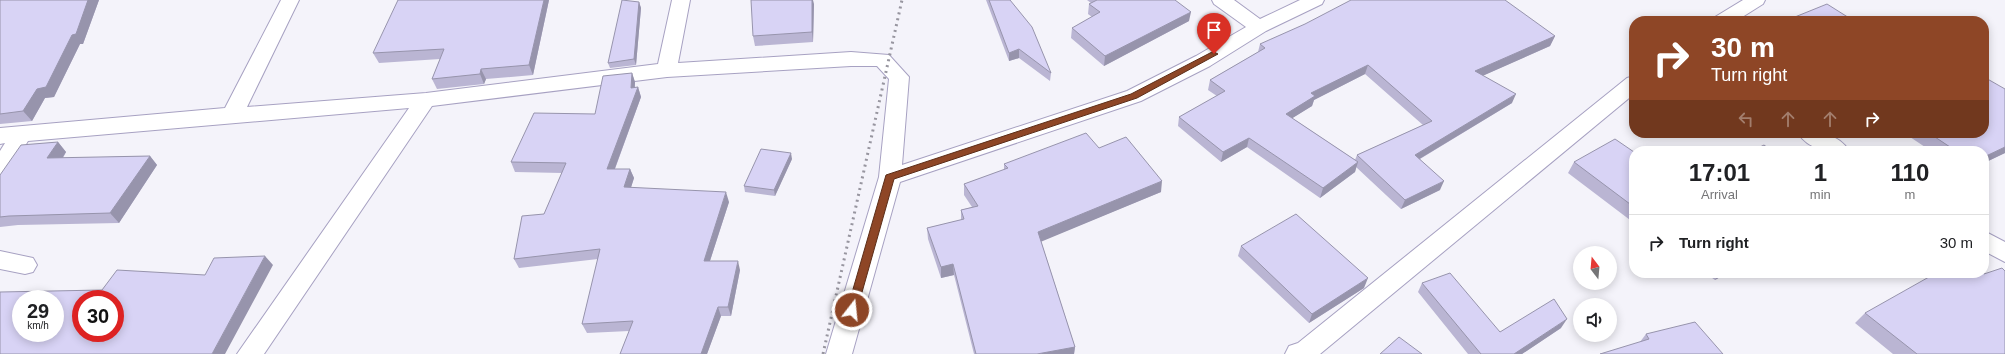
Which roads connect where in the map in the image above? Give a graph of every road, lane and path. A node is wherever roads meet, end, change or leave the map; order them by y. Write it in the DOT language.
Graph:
graph roads {
  1 [pos="290,0"];
  2 [pos="681,0"];
  3 [pos="1221,0"];
  4 [pos="1315,0"];
  5 [pos="1756,0"];
  6 [pos="1730,16"];
  7 [pos="1259,27"];
  8 [pos="667,70"];
  9 [pos="1629,87"];
  10 [pos="426,100"];
  11 [pos="232,115"];
  12 [pos="22,134"];
  13 [pos="0,136"];
  14 [pos="1817,138"];
  15 [pos="1830,146"];
  16 [pos="0,168"];
  17 [pos="890,177"];
  18 [pos="1989,243"];
  19 [pos="2005,253"];
  20 [pos="0,260"];
  21 [pos="25,265"];
  22 [pos="250,354"];
  23 [pos="839,354"];
  24 [pos="1298,354"];
  1 -- 11 [label="street"];
  2 -- 8 [label="street"];
  3 -- 7 [label="street"];
  4 -- 7 [label="street"];
  5 -- 6 [label="street"];
  7 -- 17 [label="street"];
  8 -- 10 [label="street"];
  8 -- 17 [label="street"];
  9 -- 24 [label="street"];
  10 -- 11 [label="street"];
  10 -- 22 [label="street"];
  11 -- 12 [label="street"];
  12 -- 13 [label="street"];
  12 -- 16 [label="street"];
  14 -- 15 [label="street"];
  17 -- 23 [label="street"];
  18 -- 19 [label="street"];
  20 -- 21 [label="street"];
}
